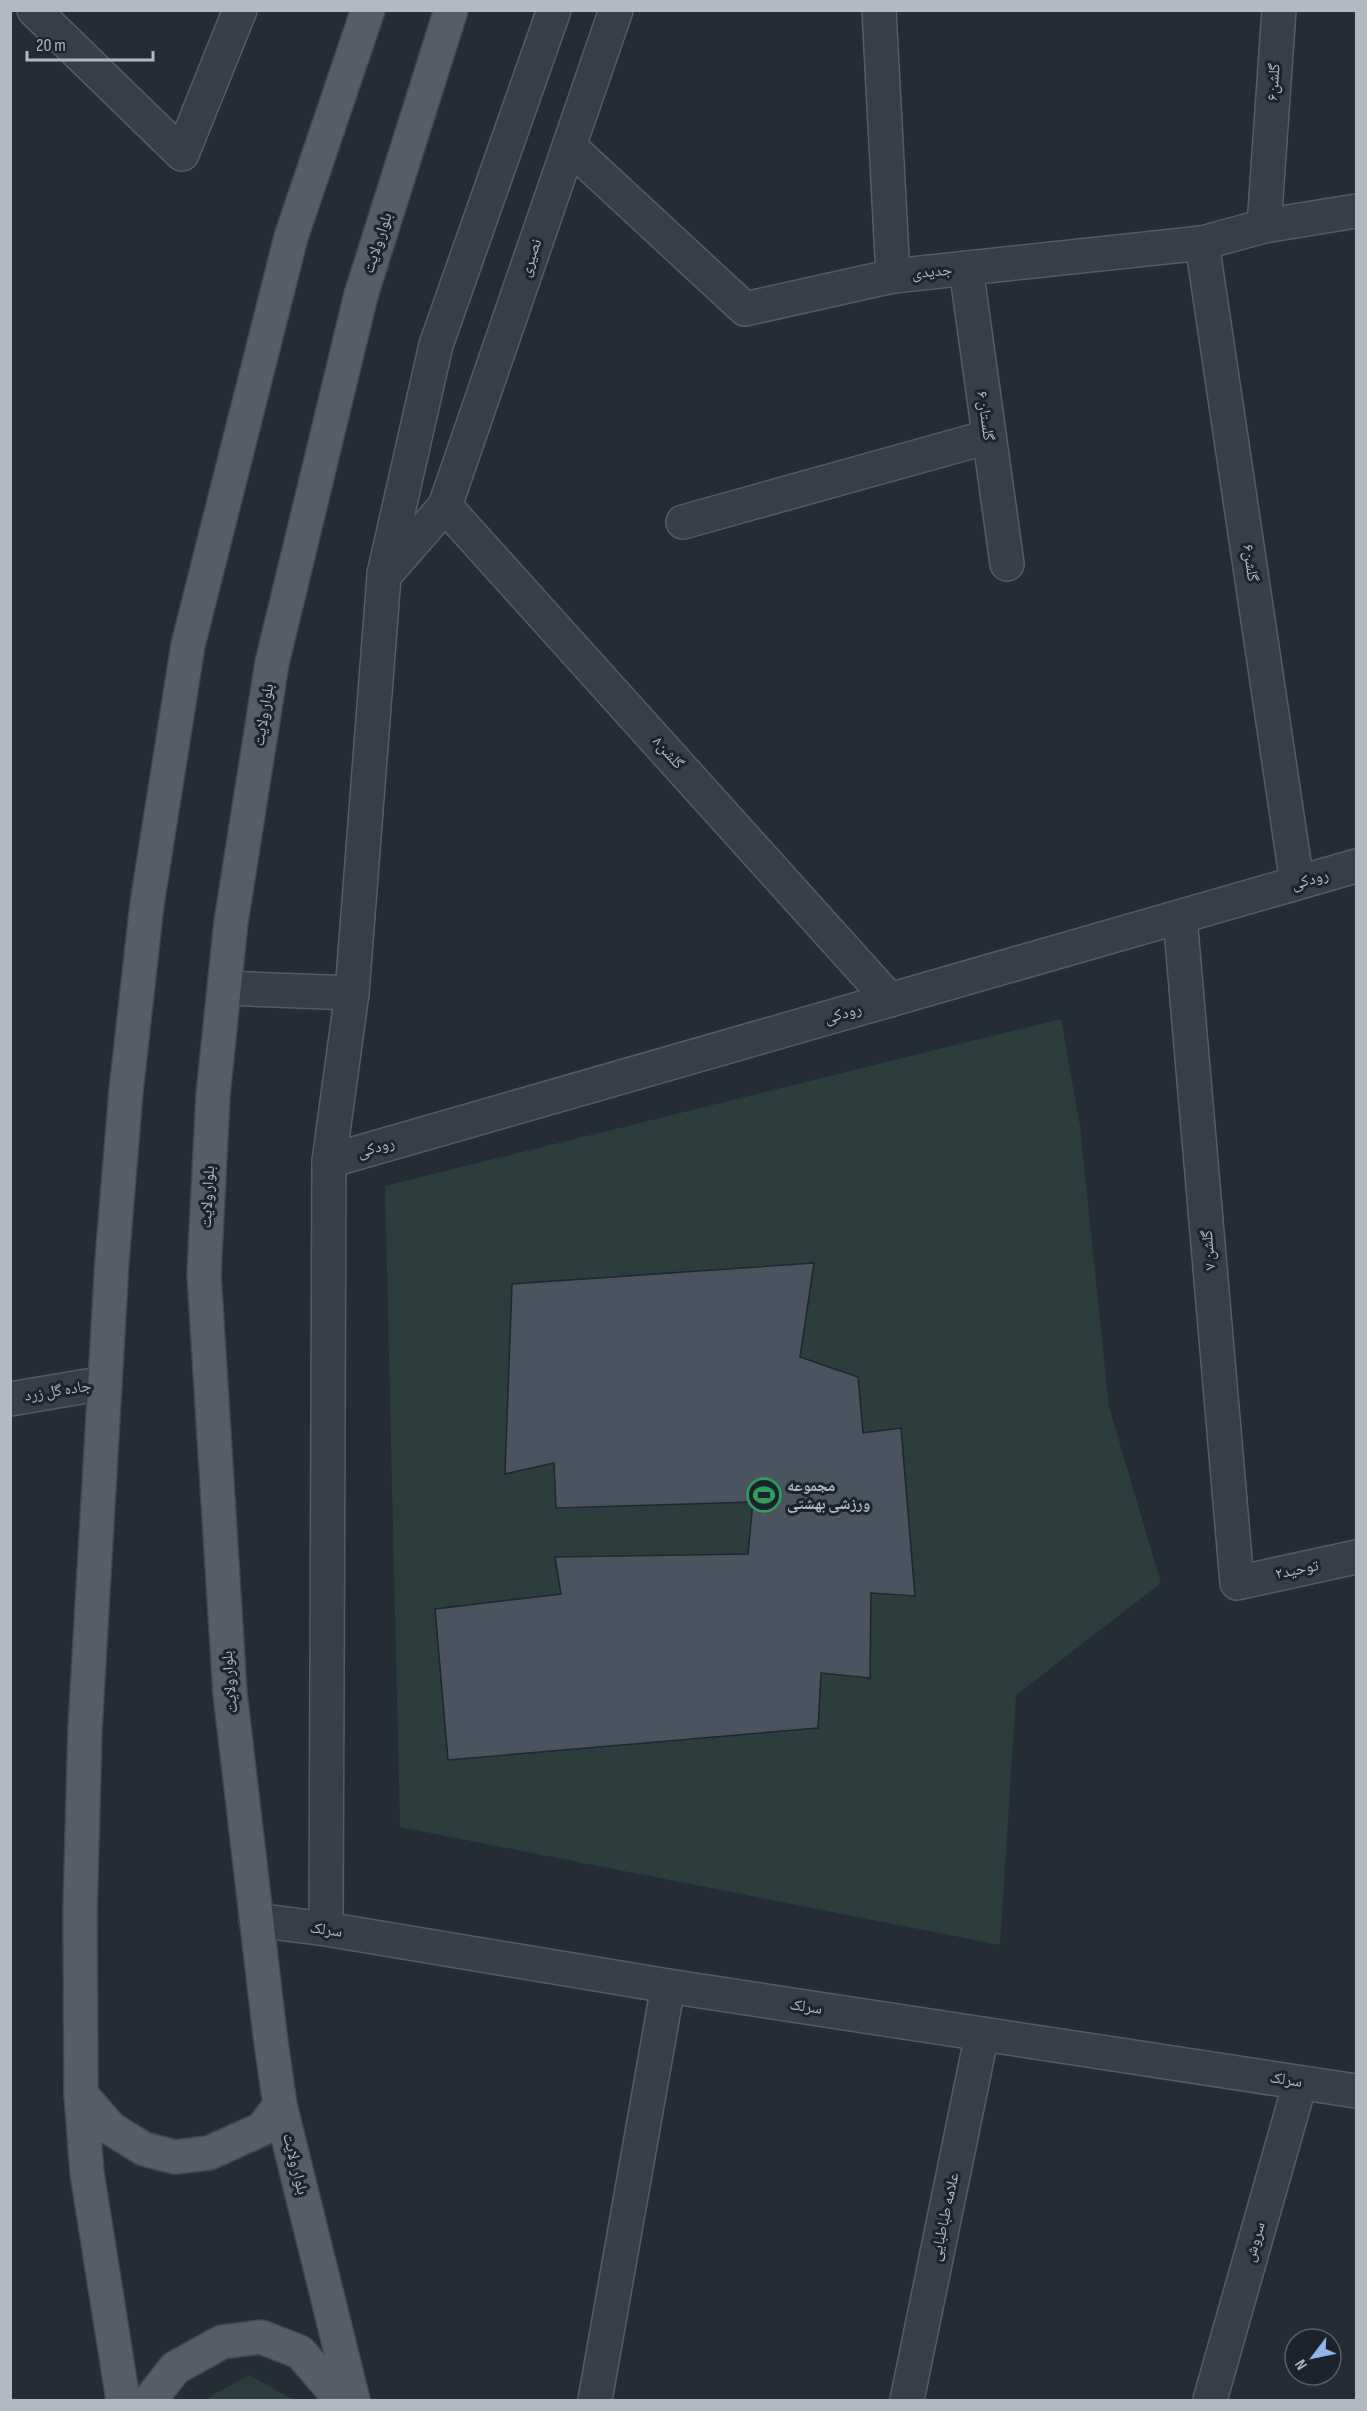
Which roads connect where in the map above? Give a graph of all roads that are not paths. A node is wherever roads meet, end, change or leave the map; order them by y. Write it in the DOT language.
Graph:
graph roads {
  1 [pos="34,10"];
  2 [pos="240,10"];
  3 [pos="368,10"];
  4 [pos="451,10"];
  5 [pos="554,10"];
  6 [pos="616,10"];
  7 [pos="879,10"];
  8 [pos="1279,10"];
  9 [pos="570,147"];
  10 [pos="1356,211"];
  11 [pos="1264,226"];
  12 [pos="1202,243"];
  13 [pos="966,268"];
  14 [pos="893,276"];
  15 [pos="988,437"];
  16 [pos="445,506"];
  17 [pos="683,522"];
  18 [pos="1007,564"];
  19 [pos="384,576"];
  20 [pos="1356,866"];
  21 [pos="1297,883"];
  22 [pos="1180,917"];
  23 [pos="224,988"];
  24 [pos="352,993"];
  25 [pos="890,1000"];
  26 [pos="329,1161"];
  27 [pos="105,1383"];
  28 [pos="10,1399"];
  29 [pos="1356,1557"];
  30 [pos="1237,1583"];
  31 [pos="256,1920"];
  32 [pos="326,1929"];
  33 [pos="668,1986"];
  34 [pos="982,2034"];
  35 [pos="1300,2083"];
  36 [pos="1356,2091"];
  37 [pos="81,2094"];
  38 [pos="280,2105"];
  39 [pos="123,2400"];
  40 [pos="150,2400"];
  41 [pos="338,2400"];
  42 [pos="353,2400"];
  43 [pos="595,2400"];
  44 [pos="907,2400"];
  45 [pos="1210,2400"];
  1 -- 2 [label="street"];
  3 -- 27 [label="main road"];
  4 -- 23 [label="main road, بلوار ولایت"];
  5 -- 19 [label="street"];
  6 -- 9 [label="street, نصیری"];
  7 -- 14 [label="street"];
  8 -- 11 [label="street, گلشن۶"];
  9 -- 14 [label="street, جدیدی"];
  9 -- 16 [label="street, نصیری"];
  10 -- 11 [label="street, جدیدی"];
  11 -- 12 [label="street, جدیدی"];
  12 -- 13 [label="street, جدیدی"];
  12 -- 21 [label="street, گلشن۶"];
  13 -- 14 [label="street, جدیدی"];
  13 -- 15 [label="street, گلستان ۶"];
  15 -- 17 [label="street"];
  15 -- 18 [label="street, گلستان ۶"];
  16 -- 19 [label="street"];
  16 -- 25 [label="street, گلشن۸"];
  19 -- 24 [label="street"];
  20 -- 21 [label="street, رودکی"];
  21 -- 22 [label="street, رودکی"];
  22 -- 25 [label="street, رودکی"];
  22 -- 30 [label="street, گلشن ۷"];
  23 -- 24 [label="street"];
  23 -- 31 [label="main road, بلوار ولایت"];
  24 -- 26 [label="street"];
  25 -- 26 [label="street, رودکی"];
  26 -- 32 [label="street"];
  27 -- 28 [label="street, جاده گل زرد"];
  27 -- 37 [label="main road"];
  29 -- 30 [label="street, توحید۲"];
  31 -- 32 [label="street, سرلک"];
  31 -- 38 [label="main road, بلوار ولایت"];
  32 -- 33 [label="street, سرلک"];
  33 -- 34 [label="street, سرلک"];
  33 -- 43 [label="street"];
  34 -- 35 [label="street, سرلک"];
  34 -- 44 [label="street, علامه طباطبایی"];
  35 -- 36 [label="street, سرلک"];
  35 -- 45 [label="street, سروش"];
  37 -- 38 [label="main road"];
  37 -- 39 [label="main road"];
  38 -- 42 [label="main road, بلوار ولایت"];
  40 -- 41 [label="main road"];
}
